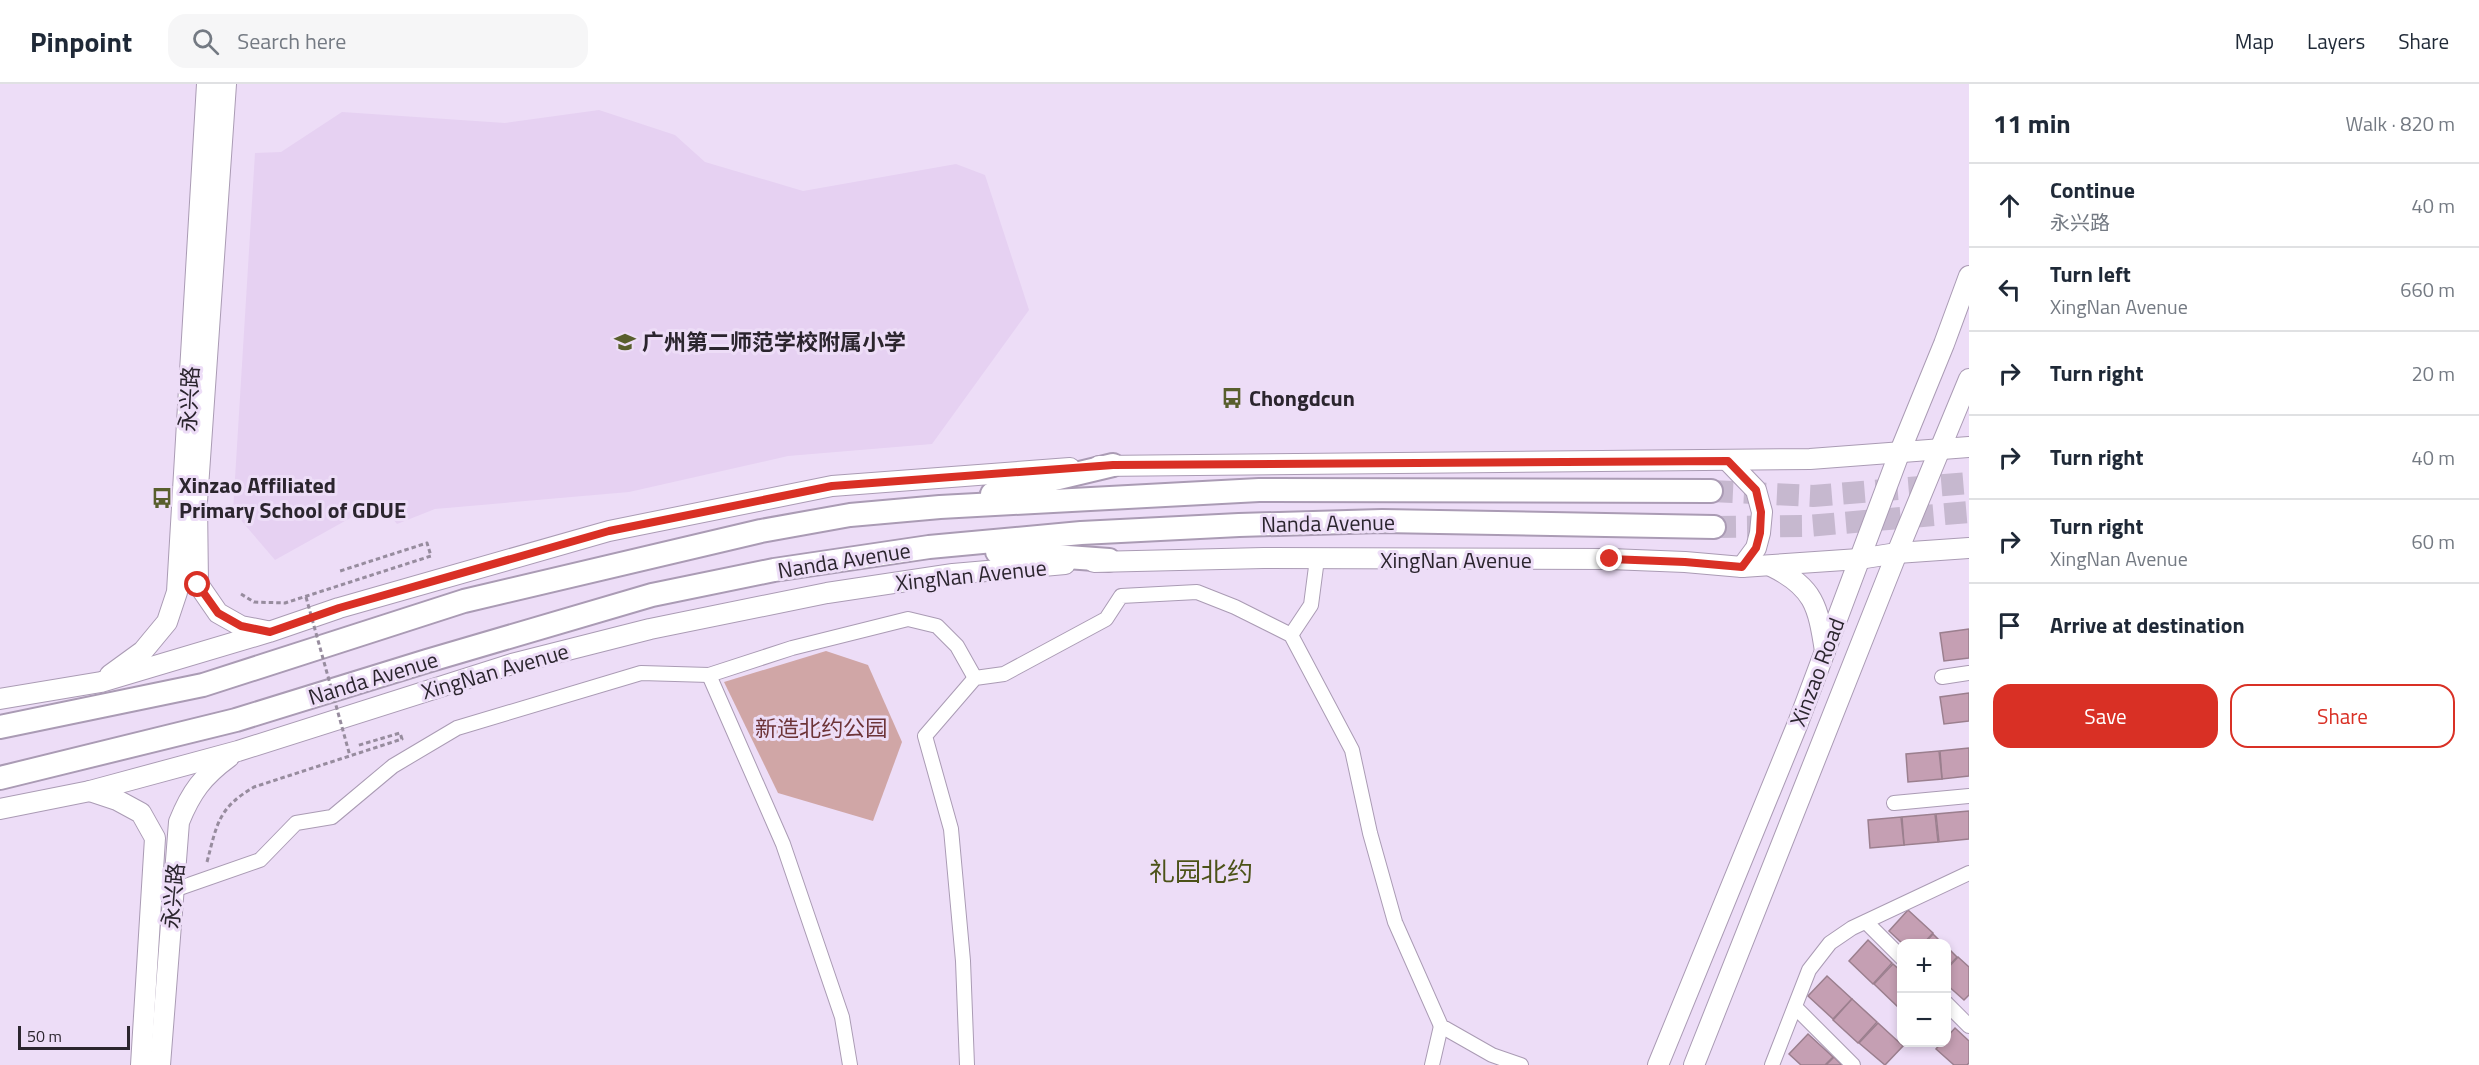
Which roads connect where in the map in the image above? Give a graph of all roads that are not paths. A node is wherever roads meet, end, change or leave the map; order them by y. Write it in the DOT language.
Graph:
graph roads {
  1 [pos="207,84"];
  2 [pos="226,84"];
  3 [pos="1969,276"];
  4 [pos="1969,380"];
  5 [pos="1969,447"];
  6 [pos="1938,451"];
  7 [pos="1899,454"];
  8 [pos="1728,461"];
  9 [pos="1113,465"];
  10 [pos="1711,491"];
  11 [pos="940,507"];
  12 [pos="1714,527"];
  13 [pos="929,547"];
  14 [pos="1969,548"];
  15 [pos="1897,553"];
  16 [pos="1317,558"];
  17 [pos="1859,559"];
  18 [pos="1109,560"];
  19 [pos="1770,566"];
  20 [pos="1742,567"];
  21 [pos="270,632"];
  22 [pos="1291,635"];
  23 [pos="1825,654"];
  24 [pos="1969,673"];
  25 [pos="709,675"];
  26 [pos="1942,677"];
  27 [pos="975,678"];
  28 [pos="101,682"];
  29 [pos="0,699"];
  30 [pos="0,727"];
  31 [pos="238,751"];
  32 [pos="0,778"];
  33 [pos="90,791"];
  34 [pos="1969,796"];
  35 [pos="1894,803"];
  36 [pos="0,809"];
  37 [pos="1969,874"];
  38 [pos="174,890"];
  39 [pos="152,891"];
  40 [pos="1866,922"];
  41 [pos="1897,953"];
  42 [pos="1795,1007"];
  43 [pos="1951,1008"];
  44 [pos="1441,1026"];
  45 [pos="1969,1026"];
  46 [pos="141,1065"];
  47 [pos="160,1065"];
  48 [pos="850,1065"];
  49 [pos="967,1065"];
  50 [pos="1431,1065"];
  51 [pos="1521,1065"];
  52 [pos="1658,1065"];
  53 [pos="1694,1065"];
  54 [pos="1772,1065"];
  55 [pos="1853,1065"];
  1 -- 28 [label="main road, 永兴路"];
  2 -- 21 [label="main road, 永兴路"];
  3 -- 7 [label="main road, Xinzao Road"];
  4 -- 6 [label="main road, Xinzao Road"];
  5 -- 6 [label="main road"];
  6 -- 7 [label="main road"];
  6 -- 15 [label="main road, Xinzao Road"];
  7 -- 8 [label="main road"];
  7 -- 17 [label="main road, Xinzao Road"];
  8 -- 9 [label="main road"];
  8 -- 20 [label="main road"];
  9 -- 11 [label="highway"];
  9 -- 21 [label="main road"];
  10 -- 11 [label="highway, Nanda Avenue"];
  11 -- 30 [label="highway, Nanda Avenue"];
  12 -- 13 [label="highway, Nanda Avenue"];
  13 -- 18 [label="highway"];
  13 -- 32 [label="highway, Nanda Avenue"];
  14 -- 15 [label="main road, XingNan Avenue"];
  15 -- 17 [label="main road, XingNan Avenue"];
  15 -- 53 [label="main road, Xinzao Road"];
  16 -- 18 [label="main road, XingNan Avenue"];
  16 -- 20 [label="main road, XingNan Avenue"];
  16 -- 22 [label="street"];
  17 -- 19 [label="main road, XingNan Avenue"];
  17 -- 23 [label="main road, Xinzao Road"];
  18 -- 31 [label="main road, XingNan Avenue"];
  19 -- 20 [label="main road, XingNan Avenue"];
  19 -- 23 [label="main road"];
  21 -- 28 [label="main road"];
  22 -- 27 [label="street"];
  22 -- 44 [label="street"];
  23 -- 52 [label="main road, Xinzao Road"];
  24 -- 26 [label="street"];
  25 -- 27 [label="street"];
  25 -- 38 [label="street"];
  25 -- 48 [label="street"];
  27 -- 49 [label="street"];
  28 -- 29 [label="main road"];
  31 -- 33 [label="main road, XingNan Avenue"];
  31 -- 38 [label="main road, 永兴路"];
  33 -- 36 [label="main road, XingNan Avenue"];
  33 -- 39 [label="main road, 永兴路"];
  34 -- 35 [label="street"];
  37 -- 40 [label="street"];
  38 -- 39 [label="street"];
  38 -- 47 [label="main road, 永兴路"];
  39 -- 46 [label="main road, 永兴路"];
  40 -- 41 [label="street"];
  40 -- 42 [label="street"];
  42 -- 54 [label="street"];
  42 -- 55 [label="street"];
  43 -- 45 [label="street"];
  44 -- 50 [label="street"];
  44 -- 51 [label="street"];
}
